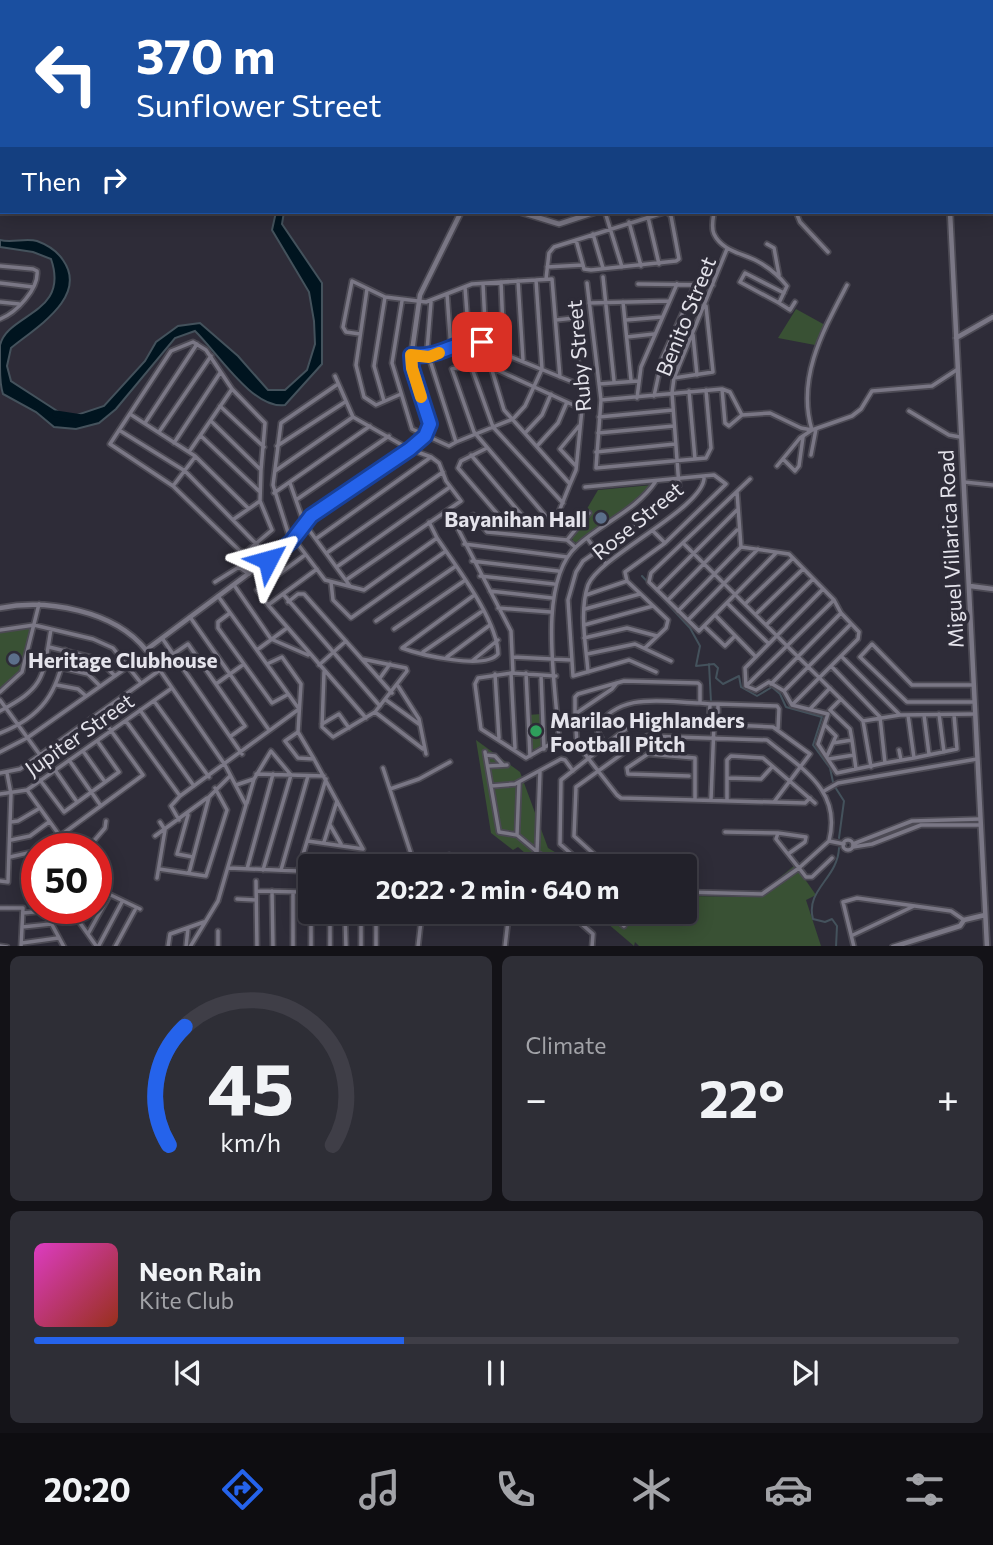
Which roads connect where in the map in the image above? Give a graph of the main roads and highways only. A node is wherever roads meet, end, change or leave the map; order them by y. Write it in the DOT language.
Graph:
graph roads {
  1 [pos="460,214"];
  2 [pos="526,214"];
  3 [pos="590,214"];
  4 [pos="950,214"];
  5 [pos="993,317"];
  6 [pos="956,338"];
  7 [pos="969,586"];
  8 [pos="993,589"];
  9 [pos="0,608"];
  10 [pos="985,915"];
  11 [pos="895,946"];
  12 [pos="987,946"];
  1 -- 9 [label="main road"];
  2 -- 3 [label="main road"];
  4 -- 6 [label="main road, Miguel Villarica Road"];
  5 -- 6 [label="main road"];
  6 -- 7 [label="main road, Miguel Villarica Road"];
  7 -- 8 [label="main road"];
  7 -- 10 [label="main road, Miguel Villarica Road"];
  10 -- 11 [label="main road"];
  10 -- 12 [label="main road, Miguel Villarica Road"];
}
